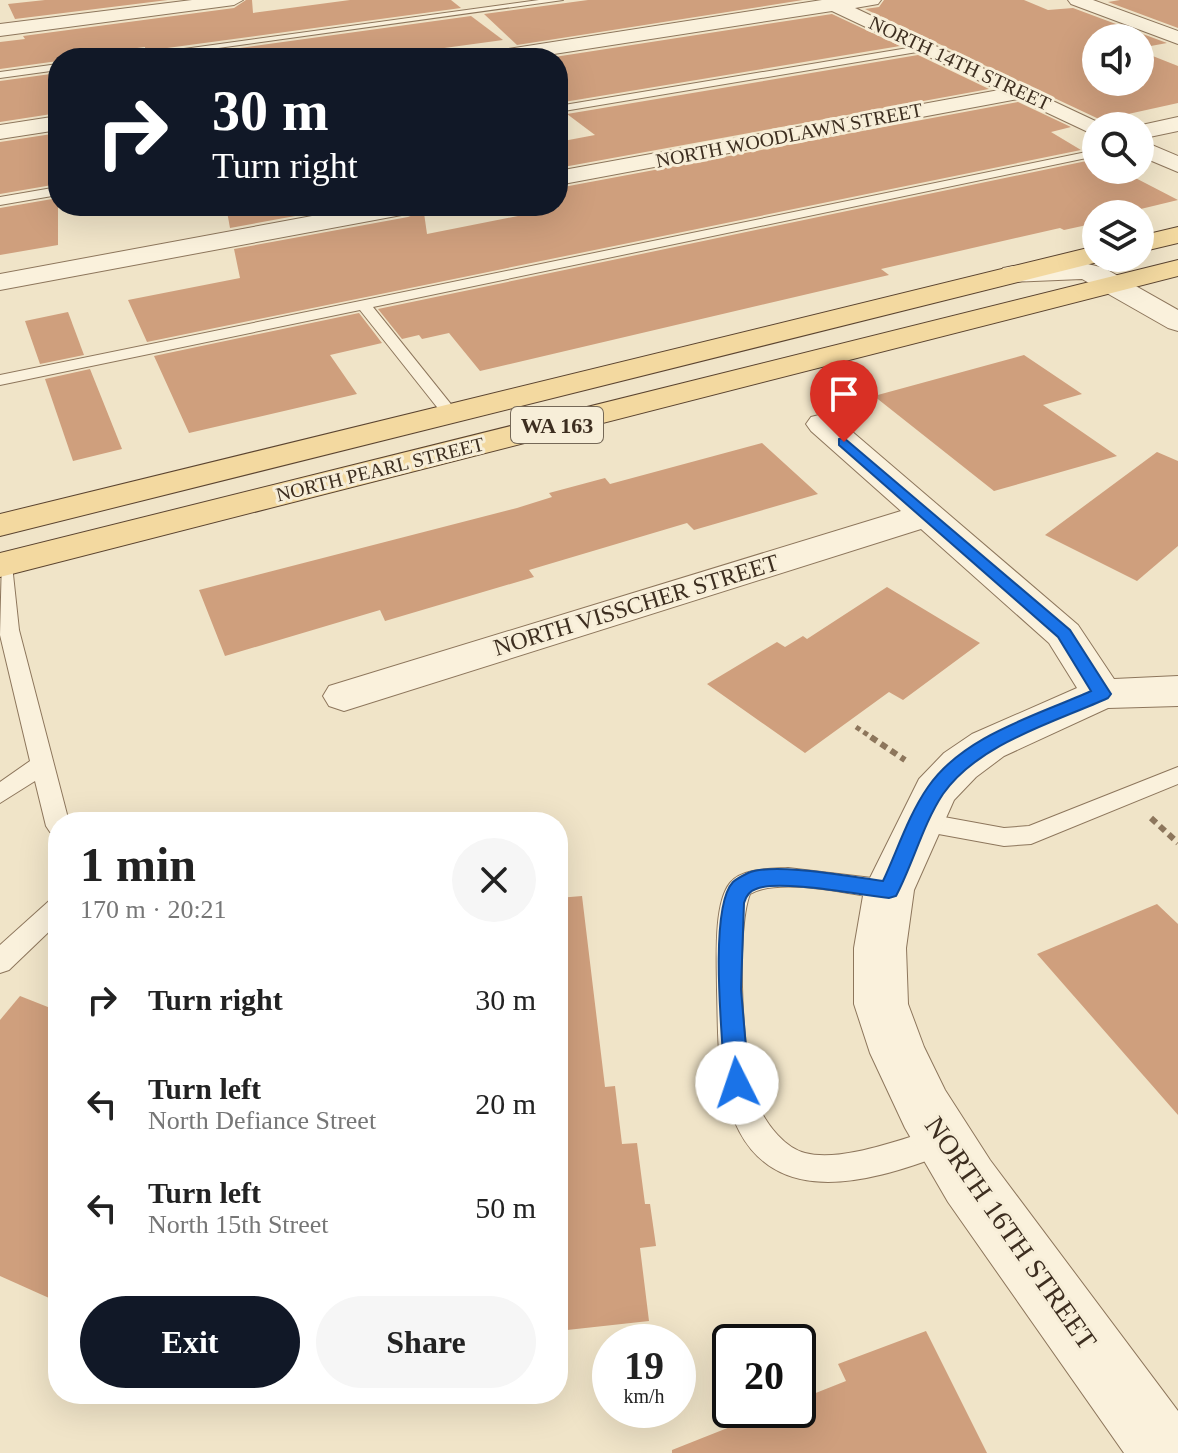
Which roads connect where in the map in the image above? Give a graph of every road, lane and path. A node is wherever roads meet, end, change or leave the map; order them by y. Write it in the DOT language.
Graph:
graph roads {
  1 [pos="234,0"];
  2 [pos="559,0"];
  3 [pos="872,0"];
  4 [pos="1077,0"];
  5 [pos="829,3"];
  6 [pos="0,30"];
  7 [pos="1178,38"];
  8 [pos="199,48"];
  9 [pos="551,48"];
  10 [pos="926,48"];
  11 [pos="48,68"];
  12 [pos="0,75"];
  13 [pos="1021,92"];
  14 [pos="568,107"];
  15 [pos="1082,120"];
  16 [pos="1178,124"];
  17 [pos="48,125"];
  18 [pos="1154,129"];
  19 [pos="0,132"];
  20 [pos="1154,154"];
  21 [pos="1082,156"];
  22 [pos="1178,165"];
  23 [pos="568,176"];
  24 [pos="48,193"];
  25 [pos="0,201"];
  26 [pos="353,216"];
  27 [pos="1174,236"];
  28 [pos="1154,241"];
  29 [pos="1154,253"];
  30 [pos="1082,257"];
  31 [pos="1154,265"];
  32 [pos="1178,268"];
  33 [pos="1082,271"];
  34 [pos="1114,272"];
  35 [pos="1119,272"];
  36 [pos="1153,272"];
  37 [pos="1013,274"];
  38 [pos="0,282"];
  39 [pos="1178,294"];
  40 [pos="364,305"];
  41 [pos="1178,322"];
  42 [pos="0,380"];
  43 [pos="450,413"];
  44 [pos="823,424"];
  45 [pos="927,515"];
  46 [pos="0,525"];
  47 [pos="1,562"];
  48 [pos="6,640"];
  49 [pos="1178,691"];
  50 [pos="1102,694"];
  51 [pos="344,696"];
  52 [pos="856,727"];
  53 [pos="43,764"];
  54 [pos="1178,775"];
  55 [pos="943,782"];
  56 [pos="0,794"];
  57 [pos="55,812"];
  58 [pos="904,857"];
  59 [pos="48,917"];
  60 [pos="0,962"];
  61 [pos="944,1141"];
  62 [pos="1166,1453"];
  1 -- 6 [label="street"];
  2 -- 8 [label="lane"];
  3 -- 5 [label="street"];
  4 -- 7 [label="street"];
  5 -- 9 [label="street"];
  5 -- 10 [label="street, NORTH 14TH STREET"];
  10 -- 13 [label="street, NORTH 14TH STREET"];
  10 -- 14 [label="lane"];
  11 -- 12 [label="lane"];
  13 -- 15 [label="street, NORTH 14TH STREET"];
  13 -- 23 [label="street, NORTH WOODLAWN STREET"];
  16 -- 18 [label="street"];
  17 -- 19 [label="street"];
  20 -- 22 [label="street"];
  21 -- 40 [label="lane"];
  24 -- 25 [label="lane"];
  26 -- 38 [label="street"];
  27 -- 28 [label="main road"];
  27 -- 29 [label="street"];
  30 -- 37 [label="main road, NORTH PEARL STREET / WA 163"];
  31 -- 32 [label="main road, NORTH PEARL STREET / WA 163"];
  33 -- 37 [label="street"];
  34 -- 47 [label="main road, NORTH PEARL STREET / WA 163"];
  35 -- 41 [label="street"];
  36 -- 39 [label="street"];
  37 -- 43 [label="main road, NORTH PEARL STREET / WA 163"];
  40 -- 42 [label="lane"];
  40 -- 43 [label="lane"];
  43 -- 46 [label="main road, NORTH PEARL STREET / WA 163"];
  44 -- 45 [label="street"];
  45 -- 50 [label="street"];
  45 -- 51 [label="street, NORTH VISSCHER STREET"];
  47 -- 48 [label="lane"];
  48 -- 53 [label="lane"];
  49 -- 50 [label="street"];
  50 -- 55 [label="street"];
  52 -- 55 [label="path"];
  53 -- 56 [label="lane"];
  53 -- 57 [label="lane"];
  54 -- 58 [label="lane"];
  55 -- 58 [label="street, NORTH 16TH STREET"];
  58 -- 61 [label="street, NORTH 16TH STREET"];
  58 -- 61 [label="lane"];
  59 -- 60 [label="lane"];
  61 -- 62 [label="street, NORTH 16TH STREET"];
}
